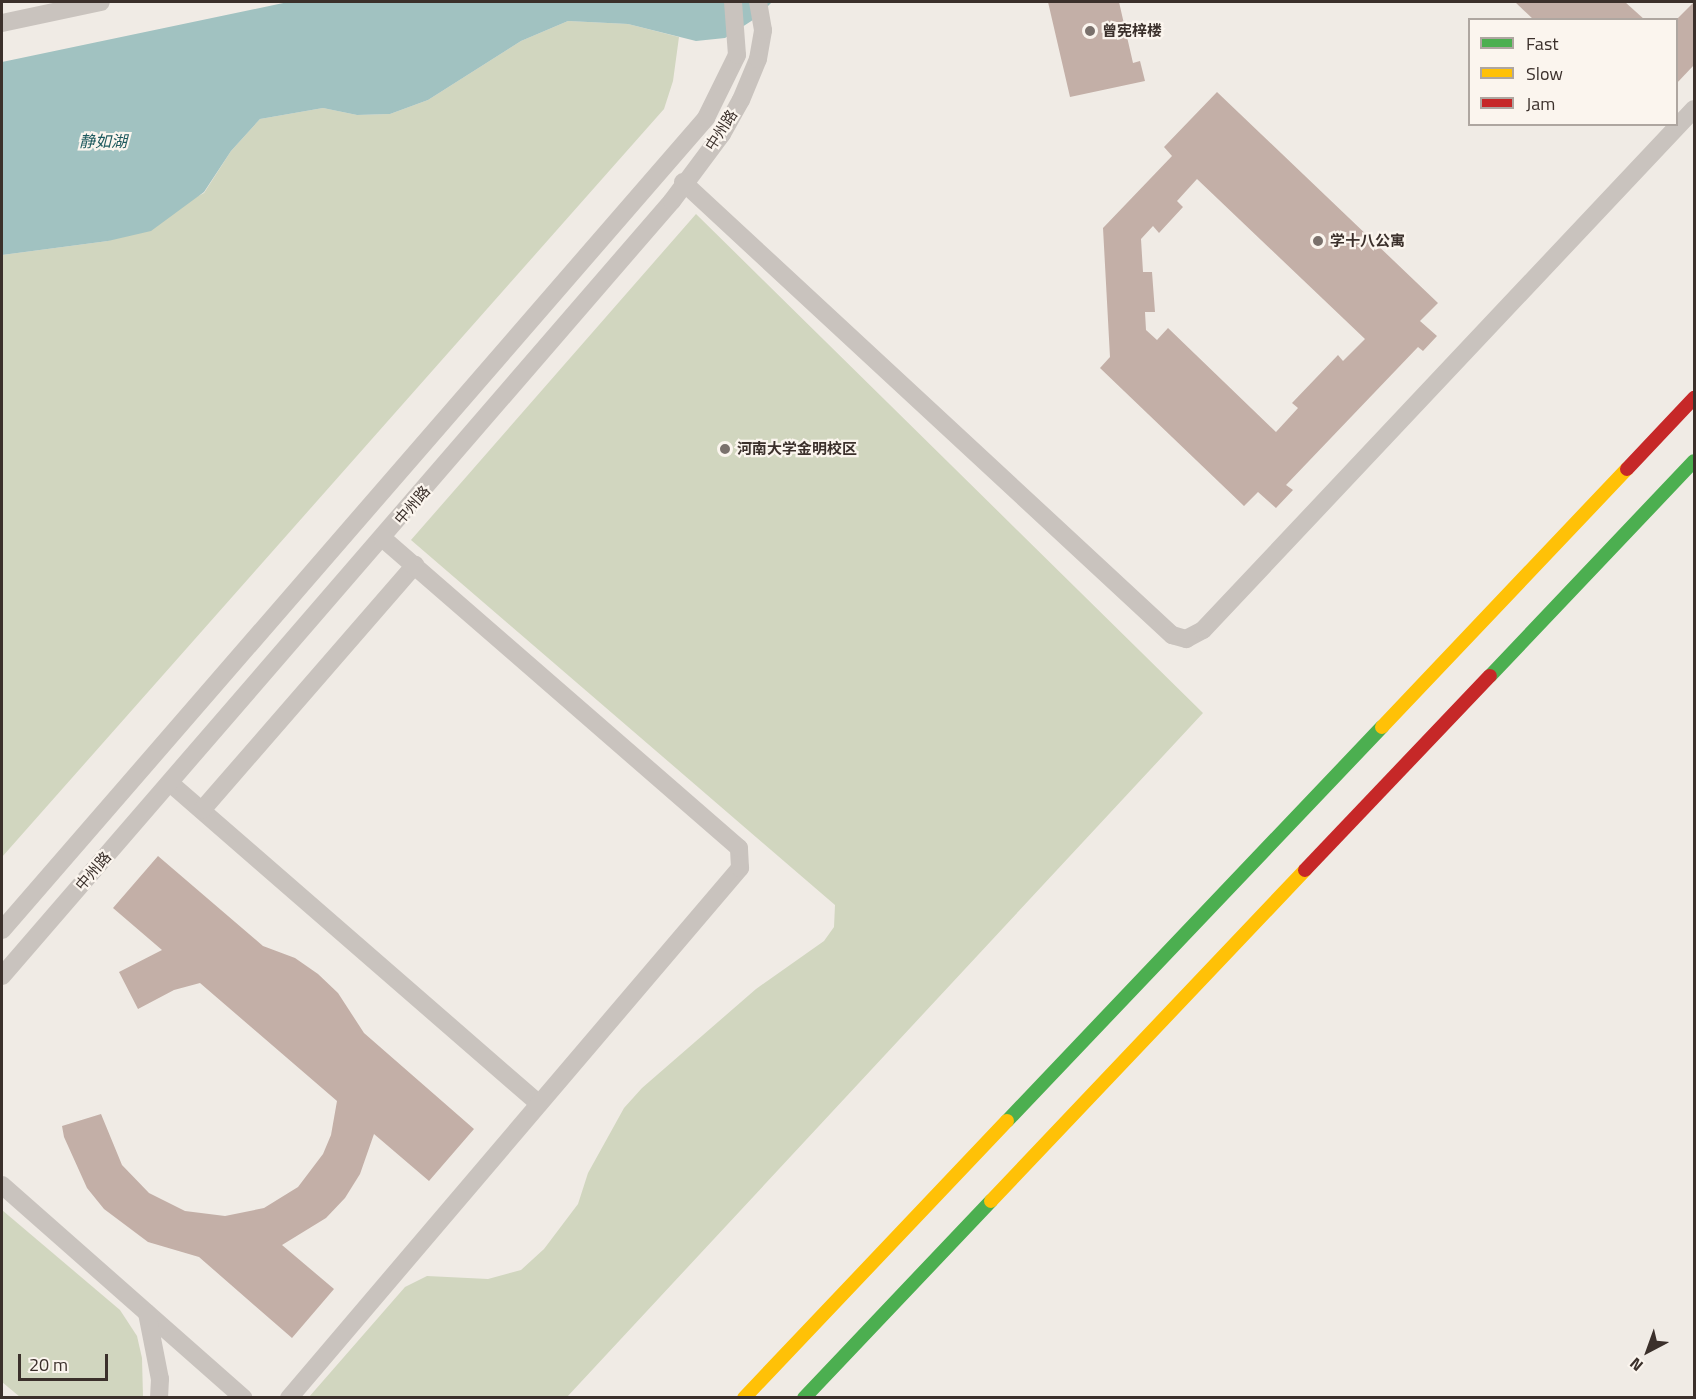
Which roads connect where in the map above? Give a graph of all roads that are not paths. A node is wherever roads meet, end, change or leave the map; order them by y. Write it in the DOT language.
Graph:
graph roads {
  1 [pos="101,2"];
  2 [pos="733,2"];
  3 [pos="758,2"];
  4 [pos="2,23"];
  5 [pos="1695,109"];
  6 [pos="683,182"];
  7 [pos="1695,398"];
  8 [pos="1695,461"];
  9 [pos="383,538"];
  10 [pos="415,565"];
  11 [pos="170,783"];
  12 [pos="202,810"];
  13 [pos="2,930"];
  14 [pos="3,970"];
  15 [pos="539,1104"];
  16 [pos="2,1185"];
  17 [pos="147,1313"];
  18 [pos="159,1398"];
  19 [pos="244,1398"];
  20 [pos="289,1398"];
  21 [pos="744,1398"];
  22 [pos="804,1398"];
  1 -- 4 [label="lane"];
  2 -- 13 [label="lane, 中州路"];
  3 -- 6 [label="lane, 中州路"];
  5 -- 6 [label="lane"];
  6 -- 9 [label="lane, 中州路"];
  7 -- 21 [label="main road"];
  8 -- 22 [label="main road"];
  9 -- 10 [label="lane"];
  9 -- 11 [label="lane, 中州路"];
  10 -- 12 [label="lane"];
  10 -- 15 [label="lane"];
  11 -- 12 [label="lane"];
  11 -- 14 [label="lane, 中州路"];
  12 -- 15 [label="lane"];
  15 -- 20 [label="lane"];
  16 -- 17 [label="lane"];
  17 -- 18 [label="lane"];
  17 -- 19 [label="lane"];
}
